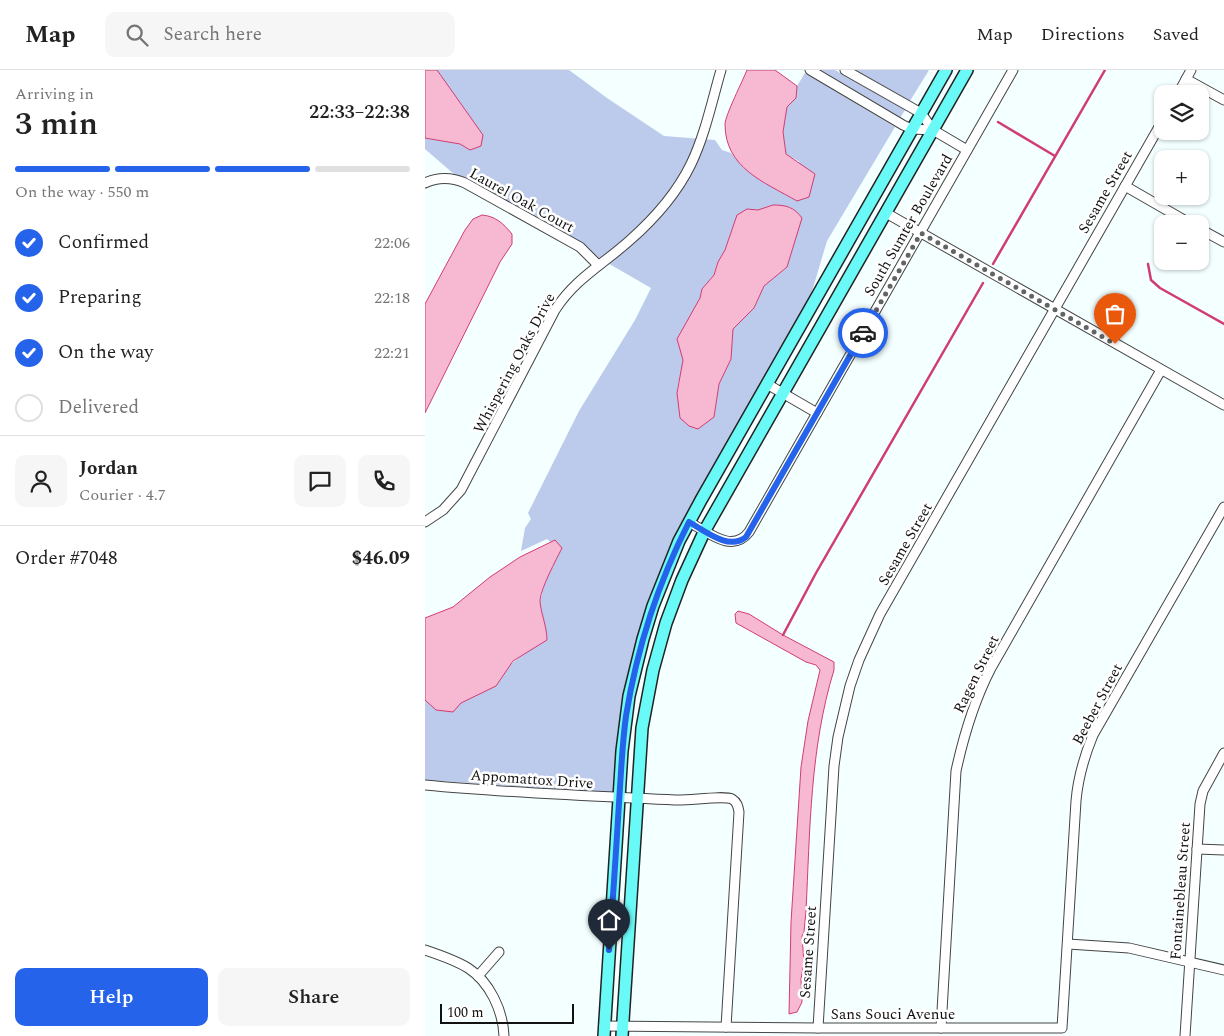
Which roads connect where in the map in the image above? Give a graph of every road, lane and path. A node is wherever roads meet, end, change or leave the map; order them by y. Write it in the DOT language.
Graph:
graph roads {
  1 [pos="721,70"];
  2 [pos="810,70"];
  3 [pos="845,70"];
  4 [pos="946,70"];
  5 [pos="967,70"];
  6 [pos="1013,70"];
  7 [pos="1191,70"];
  8 [pos="826,74"];
  9 [pos="1186,79"];
  10 [pos="1183,85"];
  11 [pos="1224,100"];
  12 [pos="921,113"];
  13 [pos="912,129"];
  14 [pos="933,130"];
  15 [pos="1154,136"];
  16 [pos="967,150"];
  17 [pos="425,183"];
  18 [pos="1125,186"];
  19 [pos="886,213"];
  20 [pos="1175,215"];
  21 [pos="921,233"];
  22 [pos="1209,234"];
  23 [pos="1224,242"];
  24 [pos="598,265"];
  25 [pos="1054,309"];
  26 [pos="1161,370"];
  27 [pos="767,384"];
  28 [pos="783,393"];
  29 [pos="1224,405"];
  30 [pos="817,413"];
  31 [pos="1224,507"];
  32 [pos="425,522"];
  33 [pos="689,522"];
  34 [pos="705,530"];
  35 [pos="1224,752"];
  36 [pos="425,785"];
  37 [pos="619,798"];
  38 [pos="637,798"];
  39 [pos="1197,850"];
  40 [pos="1224,850"];
  41 [pos="1068,944"];
  42 [pos="425,950"];
  43 [pos="499,952"];
  44 [pos="1190,962"];
  45 [pos="1224,970"];
  46 [pos="478,976"];
  47 [pos="726,1027"];
  48 [pos="817,1028"];
  49 [pos="941,1028"];
  50 [pos="1062,1028"];
  51 [pos="604,1031"];
  52 [pos="622,1031"];
  53 [pos="503,1036"];
  54 [pos="1185,1036"];
  1 -- 24 [label="street, Whispering Oaks Drive"];
  2 -- 8 [label="street"];
  3 -- 12 [label="street"];
  4 -- 12 [label="main road"];
  5 -- 14 [label="main road, South Sumter Boulevard"];
  6 -- 16 [label="street, South Sumter Boulevard"];
  7 -- 9 [label="street"];
  8 -- 13 [label="street"];
  9 -- 10 [label="street"];
  9 -- 11 [label="street"];
  12 -- 13 [label="main road"];
  12 -- 14 [label="street"];
  13 -- 14 [label="street"];
  13 -- 27 [label="main road"];
  14 -- 16 [label="street"];
  14 -- 19 [label="main road, South Sumter Boulevard"];
  15 -- 18 [label="street, Sesame Street"];
  16 -- 21 [label="street, South Sumter Boulevard"];
  17 -- 24 [label="street, Laurel Oak Court"];
  18 -- 20 [label="street"];
  18 -- 25 [label="street, Sesame Street"];
  19 -- 21 [label="street"];
  19 -- 28 [label="main road, South Sumter Boulevard"];
  21 -- 25 [label="street"];
  21 -- 30 [label="street, South Sumter Boulevard"];
  22 -- 23 [label="street"];
  24 -- 32 [label="street, Whispering Oaks Drive"];
  25 -- 26 [label="street"];
  25 -- 48 [label="street, Sesame Street"];
  26 -- 29 [label="street"];
  26 -- 49 [label="street, Ragen Street"];
  27 -- 28 [label="street"];
  27 -- 33 [label="main road"];
  28 -- 30 [label="street"];
  28 -- 34 [label="main road, South Sumter Boulevard"];
  30 -- 34 [label="street, South Sumter Boulevard"];
  31 -- 41 [label="street, Beeber Street"];
  33 -- 34 [label="street, South Sumter Boulevard"];
  33 -- 37 [label="main road"];
  34 -- 38 [label="main road, South Sumter Boulevard"];
  35 -- 39 [label="street, Fontainebleau Street"];
  36 -- 37 [label="street, Appomattox Drive"];
  37 -- 38 [label="street, Appomattox Drive"];
  37 -- 51 [label="main road"];
  38 -- 47 [label="street, Appomattox Drive"];
  38 -- 52 [label="main road, South Sumter Boulevard"];
  39 -- 40 [label="street"];
  39 -- 44 [label="street, Fontainebleau Street"];
  41 -- 44 [label="street"];
  41 -- 50 [label="street, Beeber Street"];
  42 -- 46 [label="street"];
  43 -- 46 [label="street"];
  44 -- 45 [label="street"];
  44 -- 54 [label="street, Fontainebleau Street"];
  46 -- 53 [label="street"];
  47 -- 48 [label="street, Sans Souci Avenue"];
  47 -- 52 [label="street, Sans Souci Avenue"];
  48 -- 49 [label="street, Sans Souci Avenue"];
  49 -- 50 [label="street, Sans Souci Avenue"];
  51 -- 52 [label="street, Sans Souci Avenue"];
}
